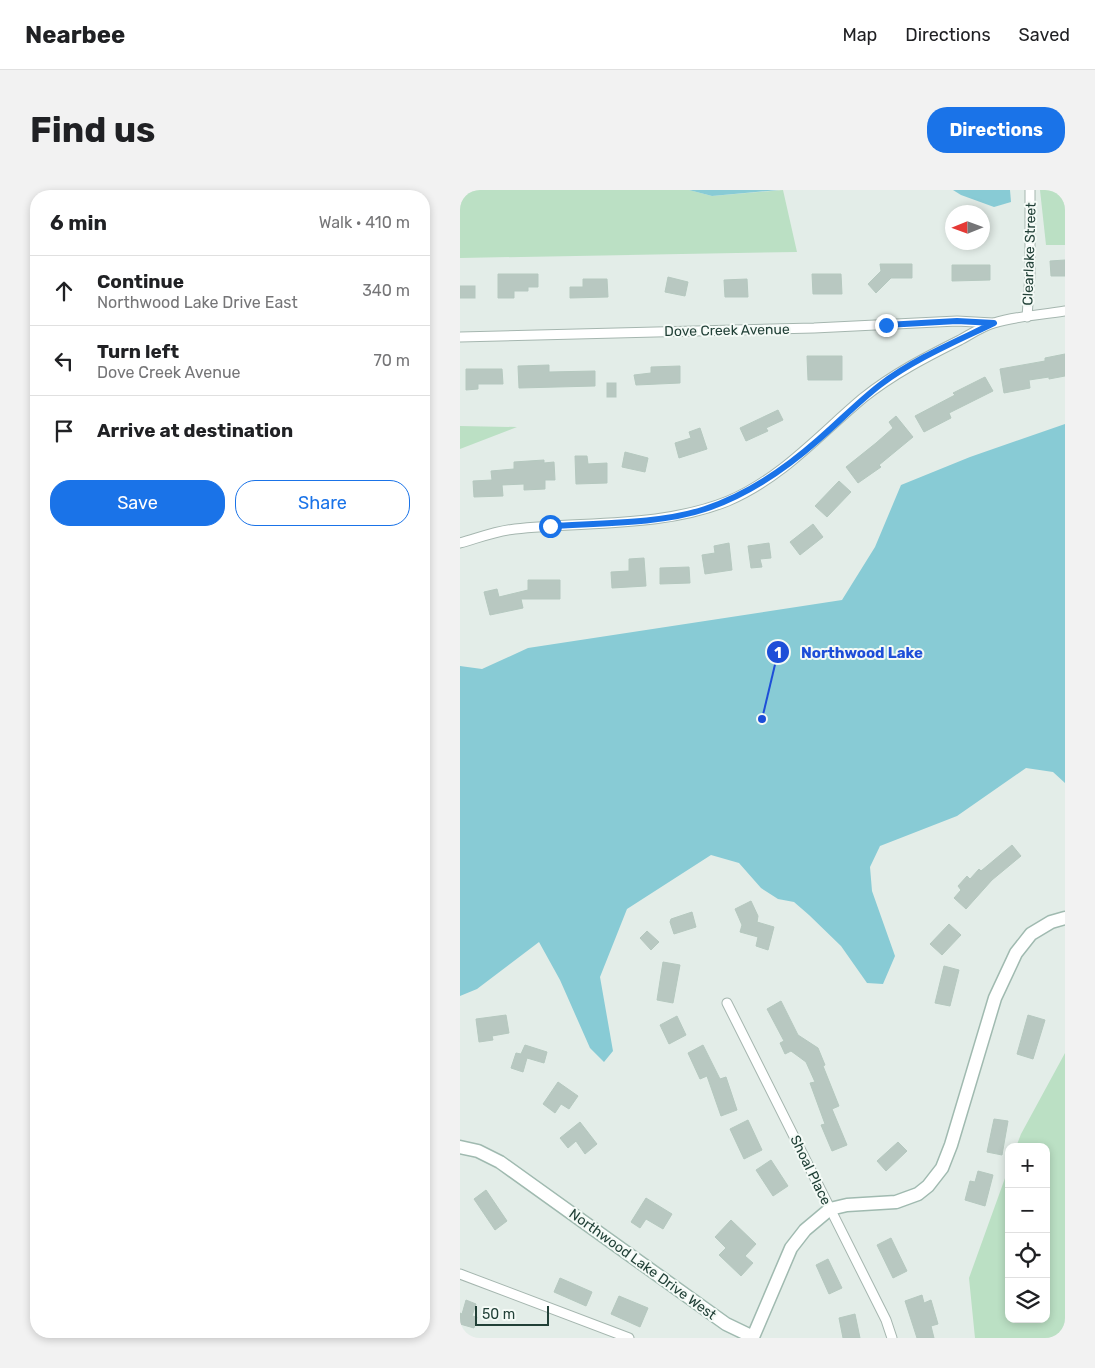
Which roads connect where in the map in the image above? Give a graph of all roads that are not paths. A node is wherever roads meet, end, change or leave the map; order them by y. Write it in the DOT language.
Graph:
graph roads {
  1 [pos="1030,190"];
  2 [pos="1065,311"];
  3 [pos="1027,317"];
  4 [pos="994,323"];
  5 [pos="460,337"];
  6 [pos="460,543"];
  7 [pos="1065,918"];
  8 [pos="727,1003"];
  9 [pos="460,1148"];
  10 [pos="830,1209"];
  11 [pos="460,1274"];
  12 [pos="753,1337"];
  13 [pos="629,1338"];
  14 [pos="892,1338"];
  1 -- 3 [label="street, Clearlake Street"];
  2 -- 3 [label="street"];
  3 -- 4 [label="street"];
  4 -- 5 [label="street, Dove Creek Avenue"];
  4 -- 6 [label="street"];
  7 -- 10 [label="street, Northwood Lake Drive West"];
  8 -- 10 [label="street, Shoal Place"];
  9 -- 12 [label="street, Northwood Lake Drive West"];
  10 -- 12 [label="street, Northwood Lake Drive West"];
  10 -- 14 [label="street, Shoal Place"];
  11 -- 13 [label="street"];
}
